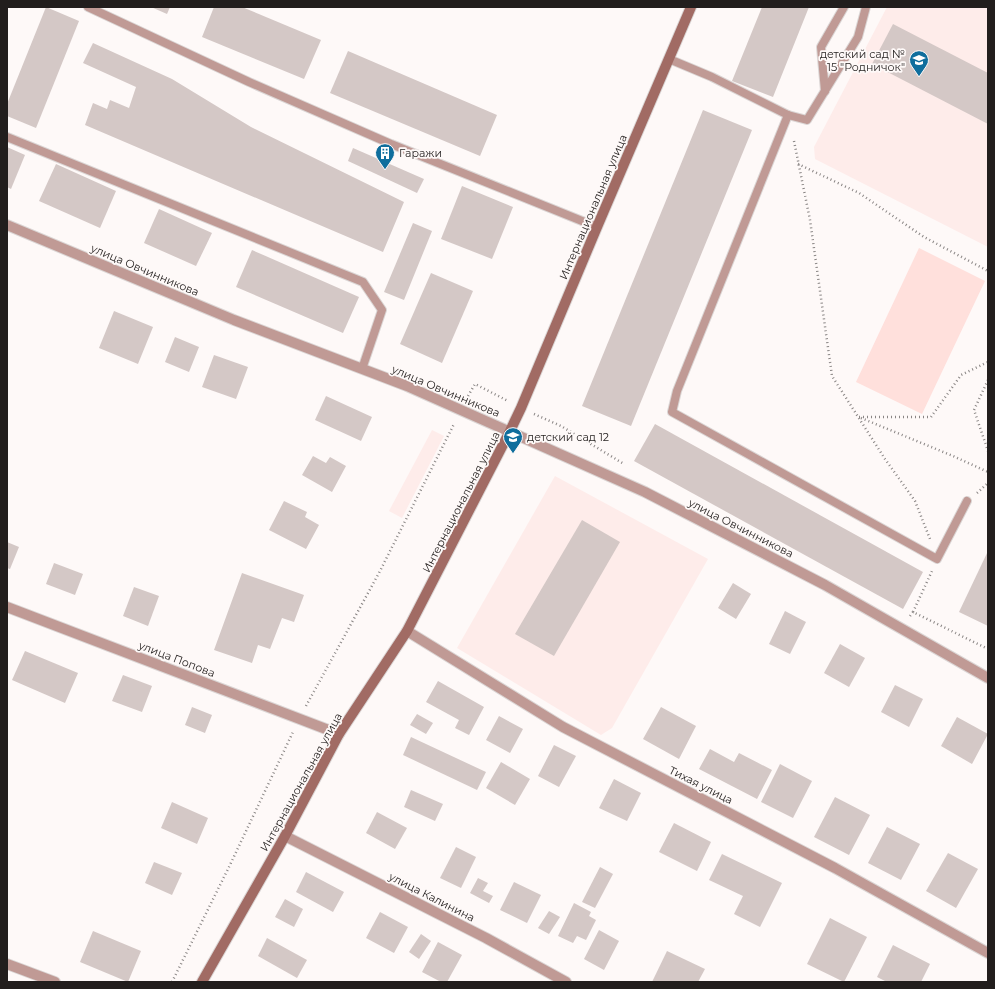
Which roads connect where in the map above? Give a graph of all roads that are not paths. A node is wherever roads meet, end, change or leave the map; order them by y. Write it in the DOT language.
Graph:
graph roads {
  1 [pos="88,7"];
  2 [pos="691,7"];
  3 [pos="844,7"];
  4 [pos="866,7"];
  5 [pos="669,59"];
  6 [pos="825,92"];
  7 [pos="788,115"];
  8 [pos="7,137"];
  9 [pos="7,225"];
  10 [pos="596,227"];
  11 [pos="362,369"];
  12 [pos="510,431"];
  13 [pos="967,501"];
  14 [pos="7,607"];
  15 [pos="408,632"];
  16 [pos="988,678"];
  17 [pos="339,734"];
  18 [pos="285,836"];
  19 [pos="988,953"];
  20 [pos="7,964"];
  21 [pos="55,982"];
  22 [pos="202,982"];
  23 [pos="566,982"];
  1 -- 10 [label="lane"];
  2 -- 5 [label="main road, Интернациональная улица"];
  3 -- 6 [label="lane"];
  4 -- 6 [label="lane"];
  5 -- 7 [label="lane"];
  5 -- 10 [label="main road, Интернациональная улица"];
  6 -- 7 [label="lane"];
  7 -- 13 [label="lane"];
  8 -- 11 [label="lane"];
  9 -- 11 [label="street, улица Овчинникова"];
  10 -- 12 [label="main road, Интернациональная улица"];
  11 -- 12 [label="street, улица Овчинникова"];
  12 -- 15 [label="main road, Интернациональная улица"];
  12 -- 16 [label="street, улица Овчинникова"];
  14 -- 17 [label="street, улица Попова"];
  15 -- 17 [label="main road, Интернациональная улица"];
  15 -- 19 [label="street, Тихая улица"];
  17 -- 18 [label="main road, Интернациональная улица"];
  18 -- 22 [label="main road, Интернациональная улица"];
  18 -- 23 [label="street, улица Калинина"];
  20 -- 21 [label="street"];
}
